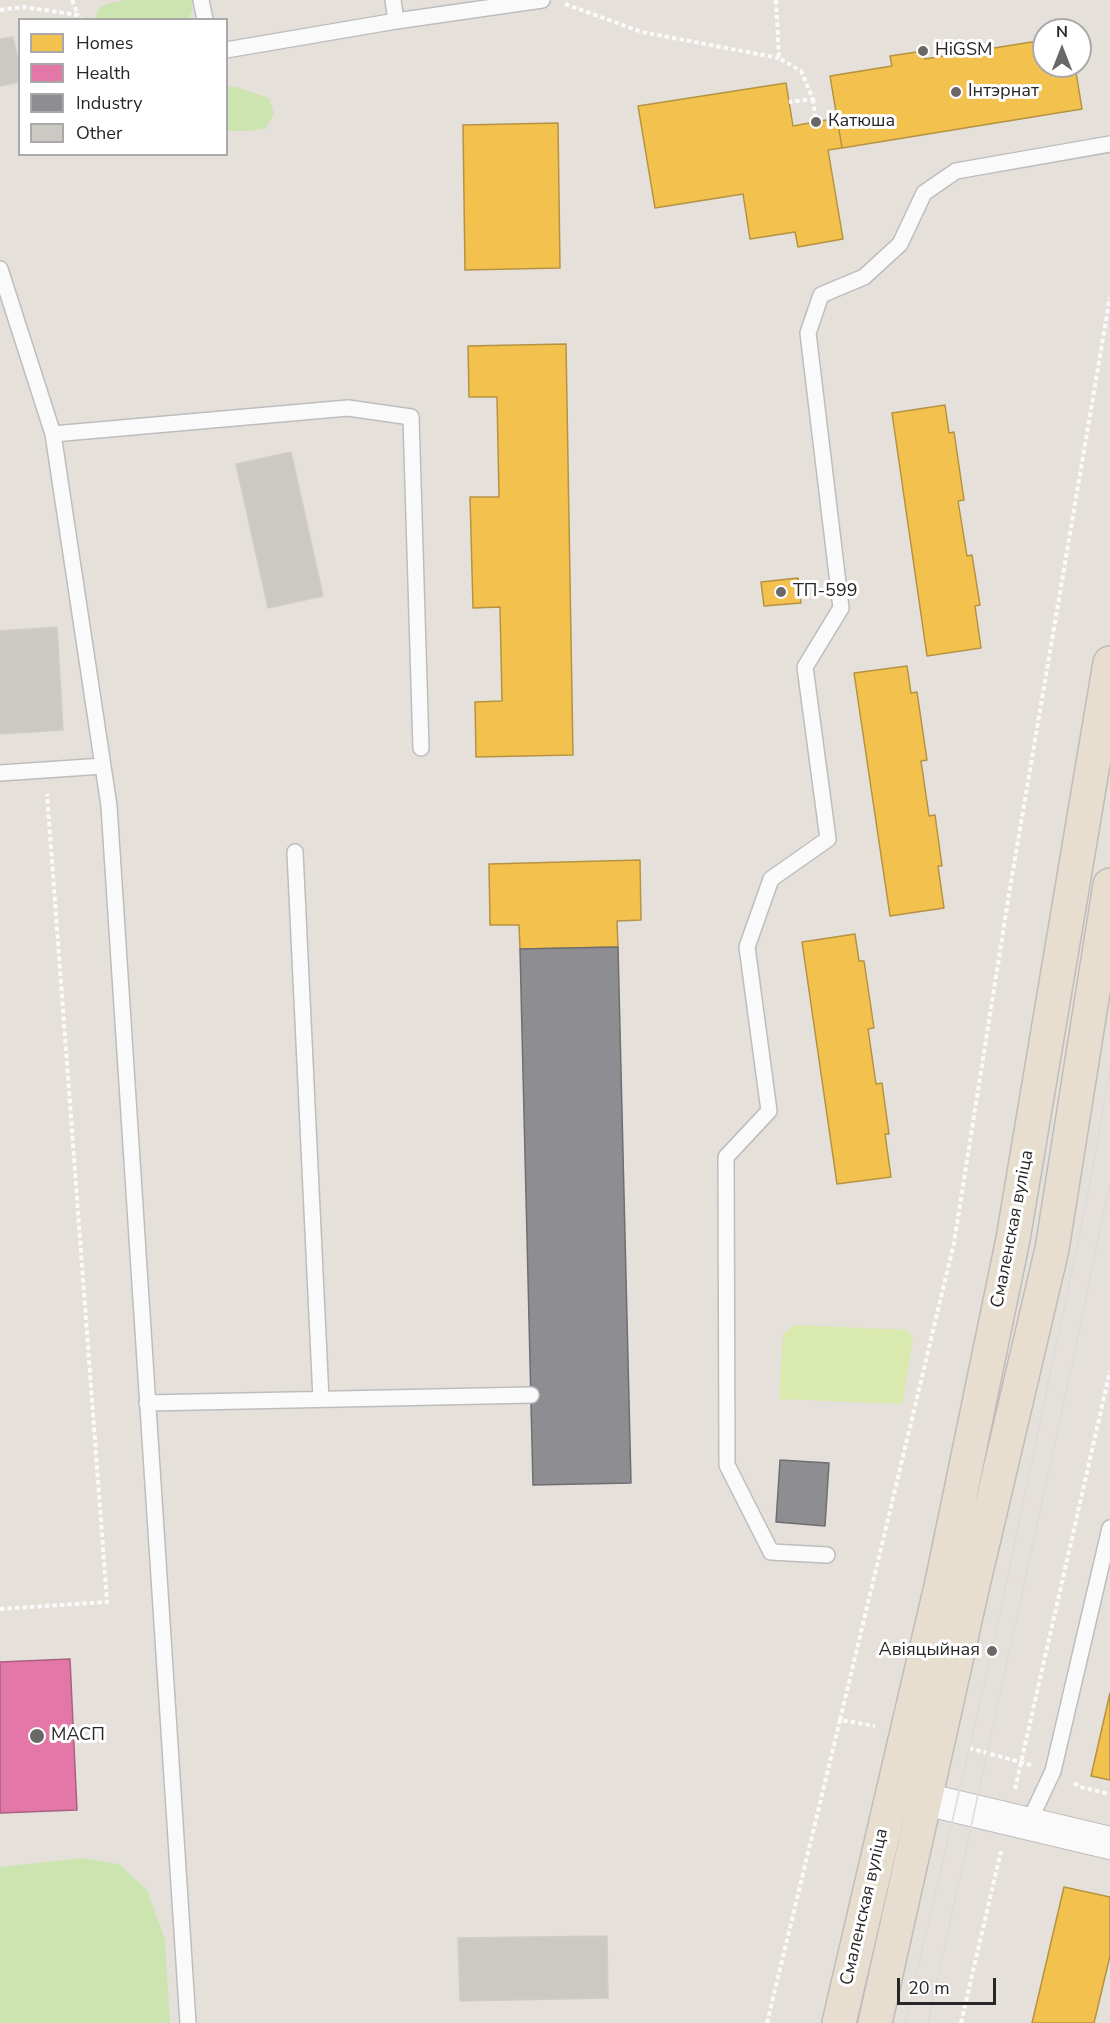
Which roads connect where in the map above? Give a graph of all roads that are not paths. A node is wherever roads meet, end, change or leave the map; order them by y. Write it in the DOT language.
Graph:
graph roads {
  1 [pos="201,0"];
  2 [pos="393,0"];
  3 [pos="542,0"];
  4 [pos="205,18"];
  5 [pos="396,21"];
  6 [pos="228,50"];
  7 [pos="1110,144"];
  8 [pos="0,269"];
  9 [pos="54,434"];
  10 [pos="1110,663"];
  11 [pos="421,748"];
  12 [pos="103,766"];
  13 [pos="0,773"];
  14 [pos="295,852"];
  15 [pos="1071,892"];
  16 [pos="1109,893"];
  17 [pos="531,1395"];
  18 [pos="321,1399"];
  19 [pos="147,1402"];
  20 [pos="1110,1528"];
  21 [pos="827,1555"];
  22 [pos="892,1792"];
  23 [pos="926,1799"];
  24 [pos="1021,1810"];
  25 [pos="1110,1843"];
  26 [pos="188,2023"];
  27 [pos="839,2023"];
  28 [pos="875,2023"];
  1 -- 4 [label="lane"];
  2 -- 5 [label="lane"];
  3 -- 5 [label="lane"];
  5 -- 6 [label="lane"];
  7 -- 21 [label="lane"];
  8 -- 9 [label="lane"];
  9 -- 11 [label="lane"];
  9 -- 12 [label="lane"];
  10 -- 15 [label="main road, Смаленская вуліца"];
  12 -- 13 [label="lane"];
  12 -- 19 [label="lane"];
  14 -- 18 [label="lane"];
  15 -- 16 [label="street"];
  15 -- 22 [label="main road, Смаленская вуліца"];
  16 -- 23 [label="main road, Смаленская вуліца"];
  17 -- 18 [label="lane"];
  18 -- 19 [label="lane"];
  19 -- 26 [label="lane"];
  20 -- 24 [label="lane"];
  22 -- 23 [label="street"];
  22 -- 27 [label="main road, Смаленская вуліца"];
  23 -- 24 [label="street"];
  23 -- 28 [label="main road, Смаленская вуліца"];
  24 -- 25 [label="street"];
}
